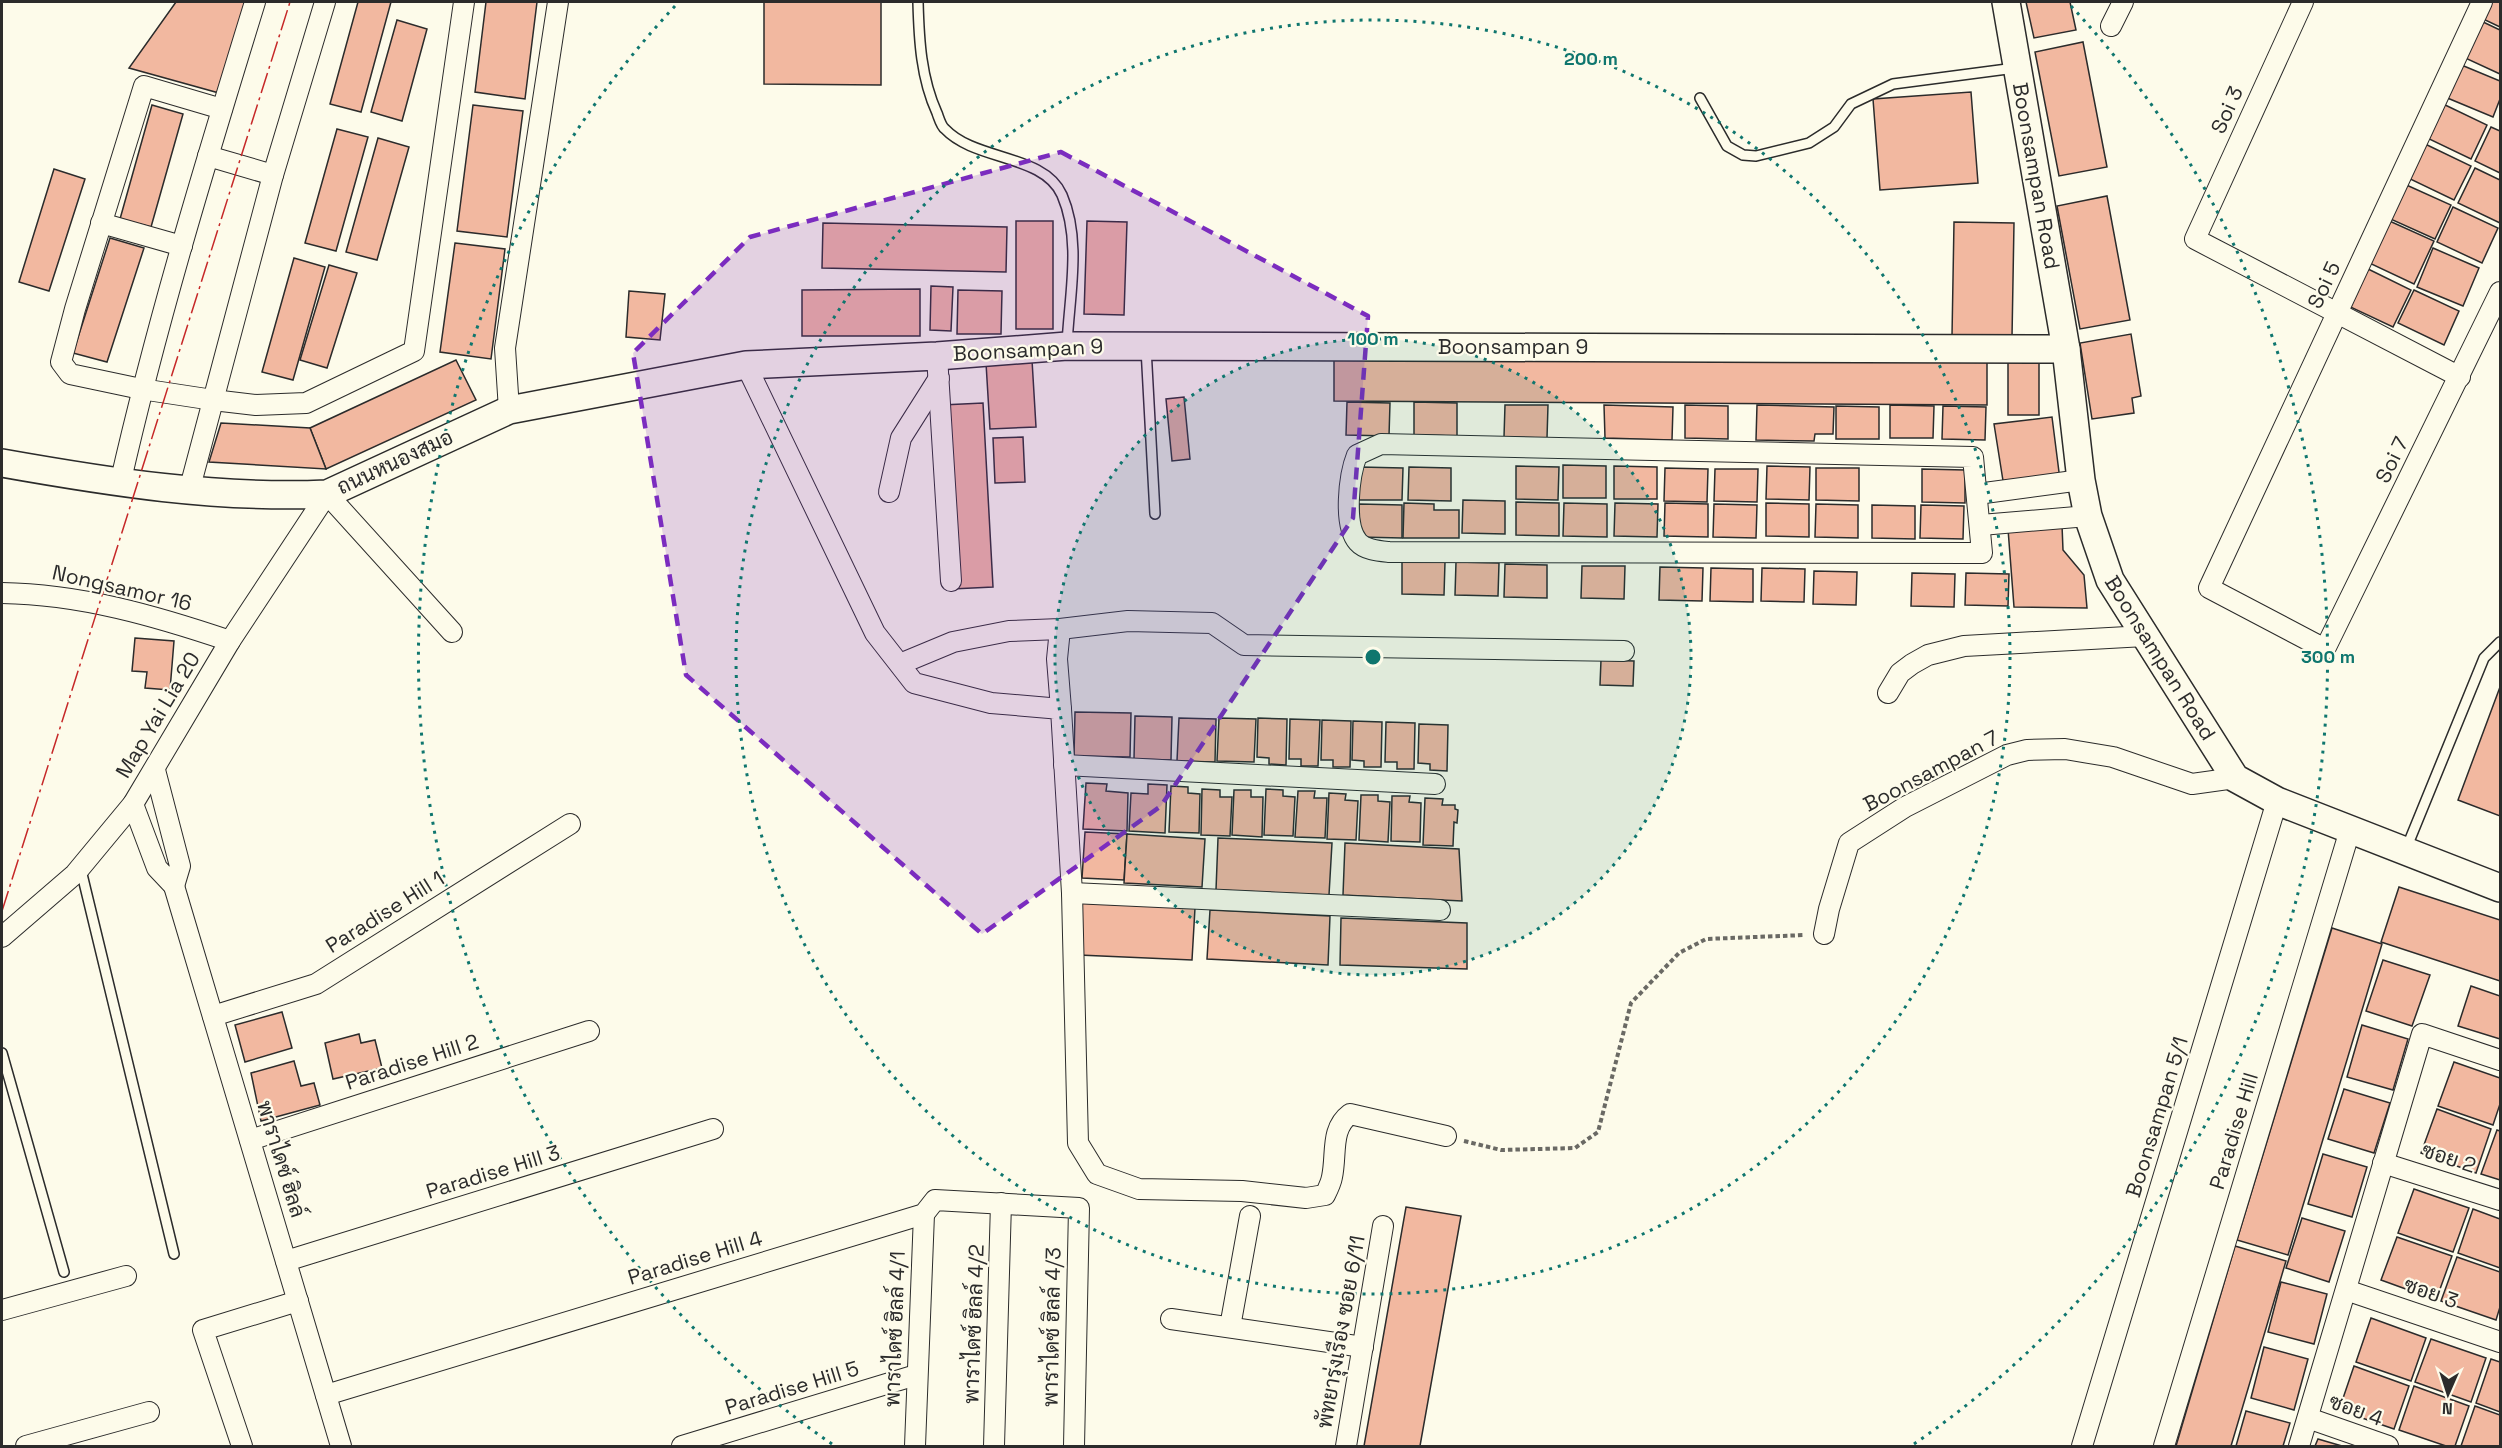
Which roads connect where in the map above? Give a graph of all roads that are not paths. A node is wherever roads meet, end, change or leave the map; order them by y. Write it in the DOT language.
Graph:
graph roads {
  1 [pos="255,2"];
  2 [pos="324,2"];
  3 [pos="464,2"];
  4 [pos="558,2"];
  5 [pos="918,2"];
  6 [pos="2006,2"];
  7 [pos="2123,2"];
  8 [pos="2303,2"];
  9 [pos="2482,2"];
  10 [pos="2111,26"];
  11 [pos="2018,68"];
  12 [pos="1700,98"];
  13 [pos="222,109"];
  14 [pos="208,156"];
  15 [pos="273,175"];
  16 [pos="101,223"];
  17 [pos="182,246"];
  18 [pos="2500,292"];
  19 [pos="2337,314"];
  20 [pos="1146,345"];
  21 [pos="1067,346"];
  22 [pos="2066,349"];
  23 [pos="746,365"];
  24 [pos="938,367"];
  25 [pos="2460,377"];
  26 [pos="141,389"];
  27 [pos="213,400"];
  28 [pos="509,410"];
  29 [pos="2,463"];
  30 [pos="2081,480"];
  31 [pos="120,484"];
  32 [pos="189,491"];
  33 [pos="889,492"];
  34 [pos="327,494"];
  35 [pos="1977,494"];
  36 [pos="1155,514"];
  37 [pos="2088,516"];
  38 [pos="1981,525"];
  39 [pos="951,581"];
  40 [pos="2,592"];
  41 [pos="1060,629"];
  42 [pos="452,632"];
  43 [pos="2145,636"];
  44 [pos="230,641"];
  45 [pos="2500,642"];
  46 [pos="2325,649"];
  47 [pos="1624,651"];
  48 [pos="900,664"];
  49 [pos="1888,693"];
  50 [pos="1061,709"];
  51 [pos="1064,765"];
  52 [pos="154,770"];
  53 [pos="2235,778"];
  54 [pos="1435,784"];
  55 [pos="2277,801"];
  56 [pos="133,804"];
  57 [pos="570,824"];
  58 [pos="2350,830"];
  59 [pos="2405,852"];
  60 [pos="80,868"];
  61 [pos="174,886"];
  62 [pos="2500,888"];
  63 [pos="1072,893"];
  64 [pos="1440,910"];
  65 [pos="1824,934"];
  66 [pos="2,937"];
  67 [pos="213,1016"];
  68 [pos="589,1031"];
  69 [pos="2,1053"];
  70 [pos="2500,1060"];
  71 [pos="714,1129"];
  72 [pos="1446,1136"];
  73 [pos="250,1140"];
  74 [pos="2383,1163"];
  75 [pos="2500,1200"];
  76 [pos="1001,1203"];
  77 [pos="1079,1208"];
  78 [pos="924,1214"];
  79 [pos="1250,1216"];
  80 [pos="1383,1226"];
  81 [pos="174,1254"];
  82 [pos="286,1261"];
  83 [pos="64,1272"];
  84 [pos="126,1276"];
  85 [pos="2346,1290"];
  86 [pos="298,1301"];
  87 [pos="2,1310"];
  88 [pos="1171,1319"];
  89 [pos="1230,1327"];
  90 [pos="2500,1342"];
  91 [pos="1363,1347"];
  92 [pos="916,1376"];
  93 [pos="326,1395"];
  94 [pos="148,1412"];
  95 [pos="2308,1418"];
  96 [pos="26,1446"];
  97 [pos="242,1446"];
  98 [pos="341,1446"];
  99 [pos="682,1446"];
  100 [pos="915,1446"];
  101 [pos="994,1446"];
  102 [pos="1074,1446"];
  103 [pos="1346,1446"];
  104 [pos="2082,1446"];
  105 [pos="2164,1446"];
  106 [pos="2299,1446"];
  107 [pos="2388,1446"];
  1 -- 13 [label="street"];
  2 -- 15 [label="street"];
  3 -- 27 [label="street"];
  4 -- 28 [label="street"];
  5 -- 21 [label="lane"];
  6 -- 11 [label="street, Boonsampan Road"];
  7 -- 10 [label="street"];
  8 -- 19 [label="street, Soi 3"];
  9 -- 19 [label="street, Soi 5"];
  11 -- 12 [label="lane"];
  11 -- 22 [label="street, Boonsampan Road"];
  13 -- 14 [label="street"];
  13 -- 16 [label="street"];
  14 -- 15 [label="street"];
  14 -- 17 [label="street"];
  15 -- 27 [label="street"];
  16 -- 17 [label="street"];
  16 -- 26 [label="street"];
  17 -- 26 [label="street"];
  18 -- 25 [label="street, Soi 7"];
  19 -- 25 [label="street"];
  19 -- 46 [label="street, Soi 5"];
  20 -- 21 [label="street, Boonsampan 9"];
  20 -- 22 [label="street, Boonsampan 9"];
  20 -- 36 [label="lane"];
  21 -- 24 [label="street, Boonsampan 9"];
  22 -- 30 [label="street, Boonsampan Road"];
  23 -- 24 [label="street, Boonsampan 9"];
  23 -- 28 [label="street, ถนนหนองสมอ"];
  23 -- 48 [label="street"];
  24 -- 33 [label="street"];
  24 -- 39 [label="street"];
  25 -- 46 [label="street, Soi 7"];
  26 -- 27 [label="street"];
  26 -- 31 [label="street"];
  27 -- 32 [label="street"];
  28 -- 34 [label="street, ถนนหนองสมอ"];
  29 -- 31 [label="street, ถนนหนองสมอ"];
  30 -- 35 [label="street"];
  30 -- 37 [label="street, Boonsampan Road"];
  31 -- 32 [label="street, ถนนหนองสมอ"];
  32 -- 34 [label="street, ถนนหนองสมอ"];
  34 -- 42 [label="street"];
  34 -- 44 [label="street, Map Yai Lia 20"];
  35 -- 38 [label="street"];
  35 -- 38 [label="street"];
  37 -- 38 [label="street"];
  37 -- 43 [label="street, Boonsampan Road"];
  40 -- 44 [label="street, Nongsamor 16"];
  41 -- 47 [label="street"];
  41 -- 48 [label="street"];
  41 -- 50 [label="street"];
  43 -- 49 [label="street"];
  43 -- 53 [label="street, Boonsampan Road"];
  44 -- 52 [label="street, Map Yai Lia 20"];
  45 -- 59 [label="lane"];
  48 -- 50 [label="street"];
  50 -- 51 [label="street"];
  51 -- 54 [label="street"];
  51 -- 63 [label="street"];
  52 -- 56 [label="street, Map Yai Lia 20"];
  52 -- 61 [label="street, พาราไดซ์ ฮิลล์"];
  53 -- 55 [label="street, Boonsampan Road"];
  53 -- 65 [label="street, Boonsampan 7"];
  55 -- 58 [label="street, Boonsampan Road"];
  55 -- 104 [label="street, Boonsampan 5/1"];
  56 -- 60 [label="street, Map Yai Lia 20"];
  56 -- 61 [label="street, พาราไดซ์ ฮิลล์"];
  57 -- 67 [label="street, Paradise Hill 1"];
  58 -- 59 [label="street, Boonsampan Road"];
  58 -- 105 [label="street, Paradise Hill"];
  59 -- 62 [label="street, Boonsampan Road"];
  60 -- 66 [label="street, Map Yai Lia 20"];
  60 -- 81 [label="lane"];
  61 -- 67 [label="street, พาราไดซ์ ฮิลล์"];
  63 -- 64 [label="street"];
  63 -- 72 [label="street"];
  67 -- 73 [label="street, พาราไดซ์ ฮิลล์"];
  68 -- 73 [label="street, Paradise Hill 2"];
  69 -- 83 [label="lane"];
  70 -- 74 [label="street"];
  71 -- 82 [label="street, Paradise Hill 3"];
  73 -- 82 [label="street, พาราไดซ์ ฮิลล์"];
  74 -- 75 [label="street, ซอย 2"];
  74 -- 85 [label="street"];
  76 -- 77 [label="street, Paradise Hill 4"];
  76 -- 78 [label="street, Paradise Hill 4"];
  76 -- 101 [label="street, พาราไดซ์ ฮิลล์ 4/2"];
  77 -- 102 [label="street, พาราไดซ์ ฮิลล์ 4/3"];
  78 -- 92 [label="street, พาราไดซ์ ฮิลล์ 4/1"];
  78 -- 93 [label="street, Paradise Hill 4"];
  79 -- 89 [label="street"];
  80 -- 91 [label="street, พัทยารุ่งเรือง ซอย 6/11"];
  82 -- 86 [label="street, พาราไดซ์ ฮิลล์"];
  84 -- 87 [label="street"];
  85 -- 90 [label="street, ซอย 3"];
  85 -- 95 [label="street"];
  86 -- 93 [label="street, พาราไดซ์ ฮิลล์"];
  86 -- 97 [label="street"];
  88 -- 89 [label="street"];
  89 -- 91 [label="street"];
  91 -- 103 [label="street, พัทยารุ่งเรือง ซอย 6/11"];
  92 -- 99 [label="street, Paradise Hill 5"];
  92 -- 100 [label="street, พาราไดซ์ ฮิลล์ 4/1"];
  93 -- 98 [label="street, พาราไดซ์ ฮิลล์"];
  94 -- 96 [label="street"];
  95 -- 106 [label="street"];
  95 -- 107 [label="street, ซอย 4"];
}
